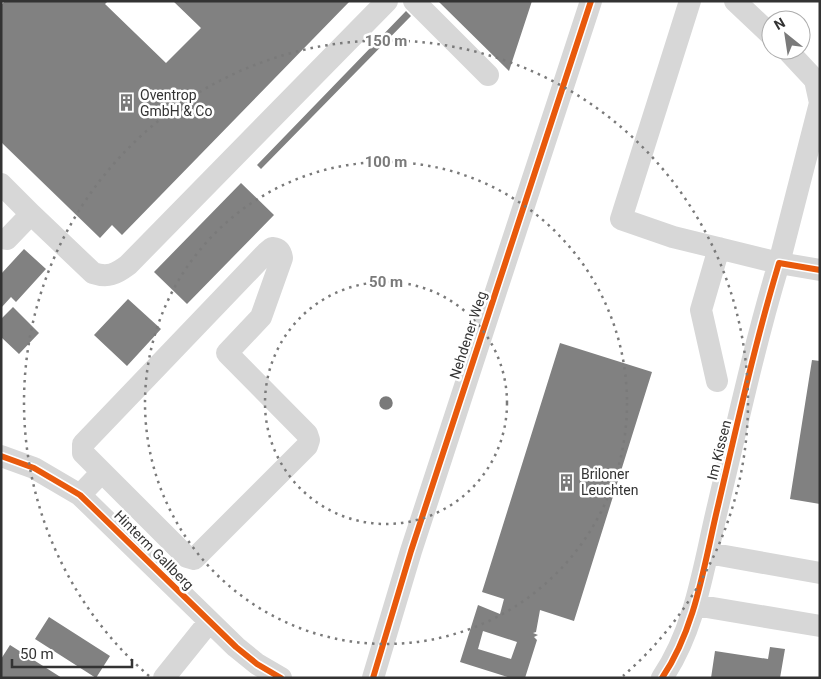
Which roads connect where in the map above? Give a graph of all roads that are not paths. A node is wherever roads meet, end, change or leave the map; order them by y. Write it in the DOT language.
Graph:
graph roads {
  1 [pos="388,1"];
  2 [pos="414,1"];
  3 [pos="591,1"];
  4 [pos="690,1"];
  5 [pos="735,1"];
  6 [pos="761,26"];
  7 [pos="798,60"];
  8 [pos="488,75"];
  9 [pos="817,77"];
  10 [pos="820,103"];
  11 [pos="1,184"];
  12 [pos="31,214"];
  13 [pos="3,239"];
  14 [pos="719,248"];
  15 [pos="779,263"];
  16 [pos="820,270"];
  17 [pos="717,381"];
  18 [pos="1,456"];
  19 [pos="102,472"];
  20 [pos="80,495"];
  21 [pos="708,553"];
  22 [pos="820,573"];
  23 [pos="695,605"];
  24 [pos="210,622"];
  25 [pos="820,626"];
  26 [pos="164,678"];
  27 [pos="280,678"];
  28 [pos="373,678"];
  29 [pos="662,678"];
  1 -- 12 [label="street"];
  2 -- 8 [label="street"];
  3 -- 28 [label="street, Nehdener Weg"];
  4 -- 14 [label="street"];
  5 -- 6 [label="street"];
  7 -- 9 [label="street, Im Kissen"];
  9 -- 10 [label="street, Im Kissen"];
  10 -- 15 [label="street, Im Kissen"];
  11 -- 12 [label="street"];
  12 -- 13 [label="street"];
  14 -- 15 [label="street"];
  14 -- 17 [label="street"];
  15 -- 16 [label="street"];
  15 -- 21 [label="street, Im Kissen"];
  18 -- 20 [label="street, Hinterm Gallberg"];
  19 -- 19 [label="street"];
  19 -- 20 [label="street"];
  20 -- 24 [label="street, Hinterm Gallberg"];
  21 -- 22 [label="street"];
  21 -- 23 [label="street, Im Kissen"];
  23 -- 25 [label="street"];
  23 -- 29 [label="street, Im Kissen"];
  24 -- 26 [label="street"];
  24 -- 27 [label="street, Hinterm Gallberg"];
}
